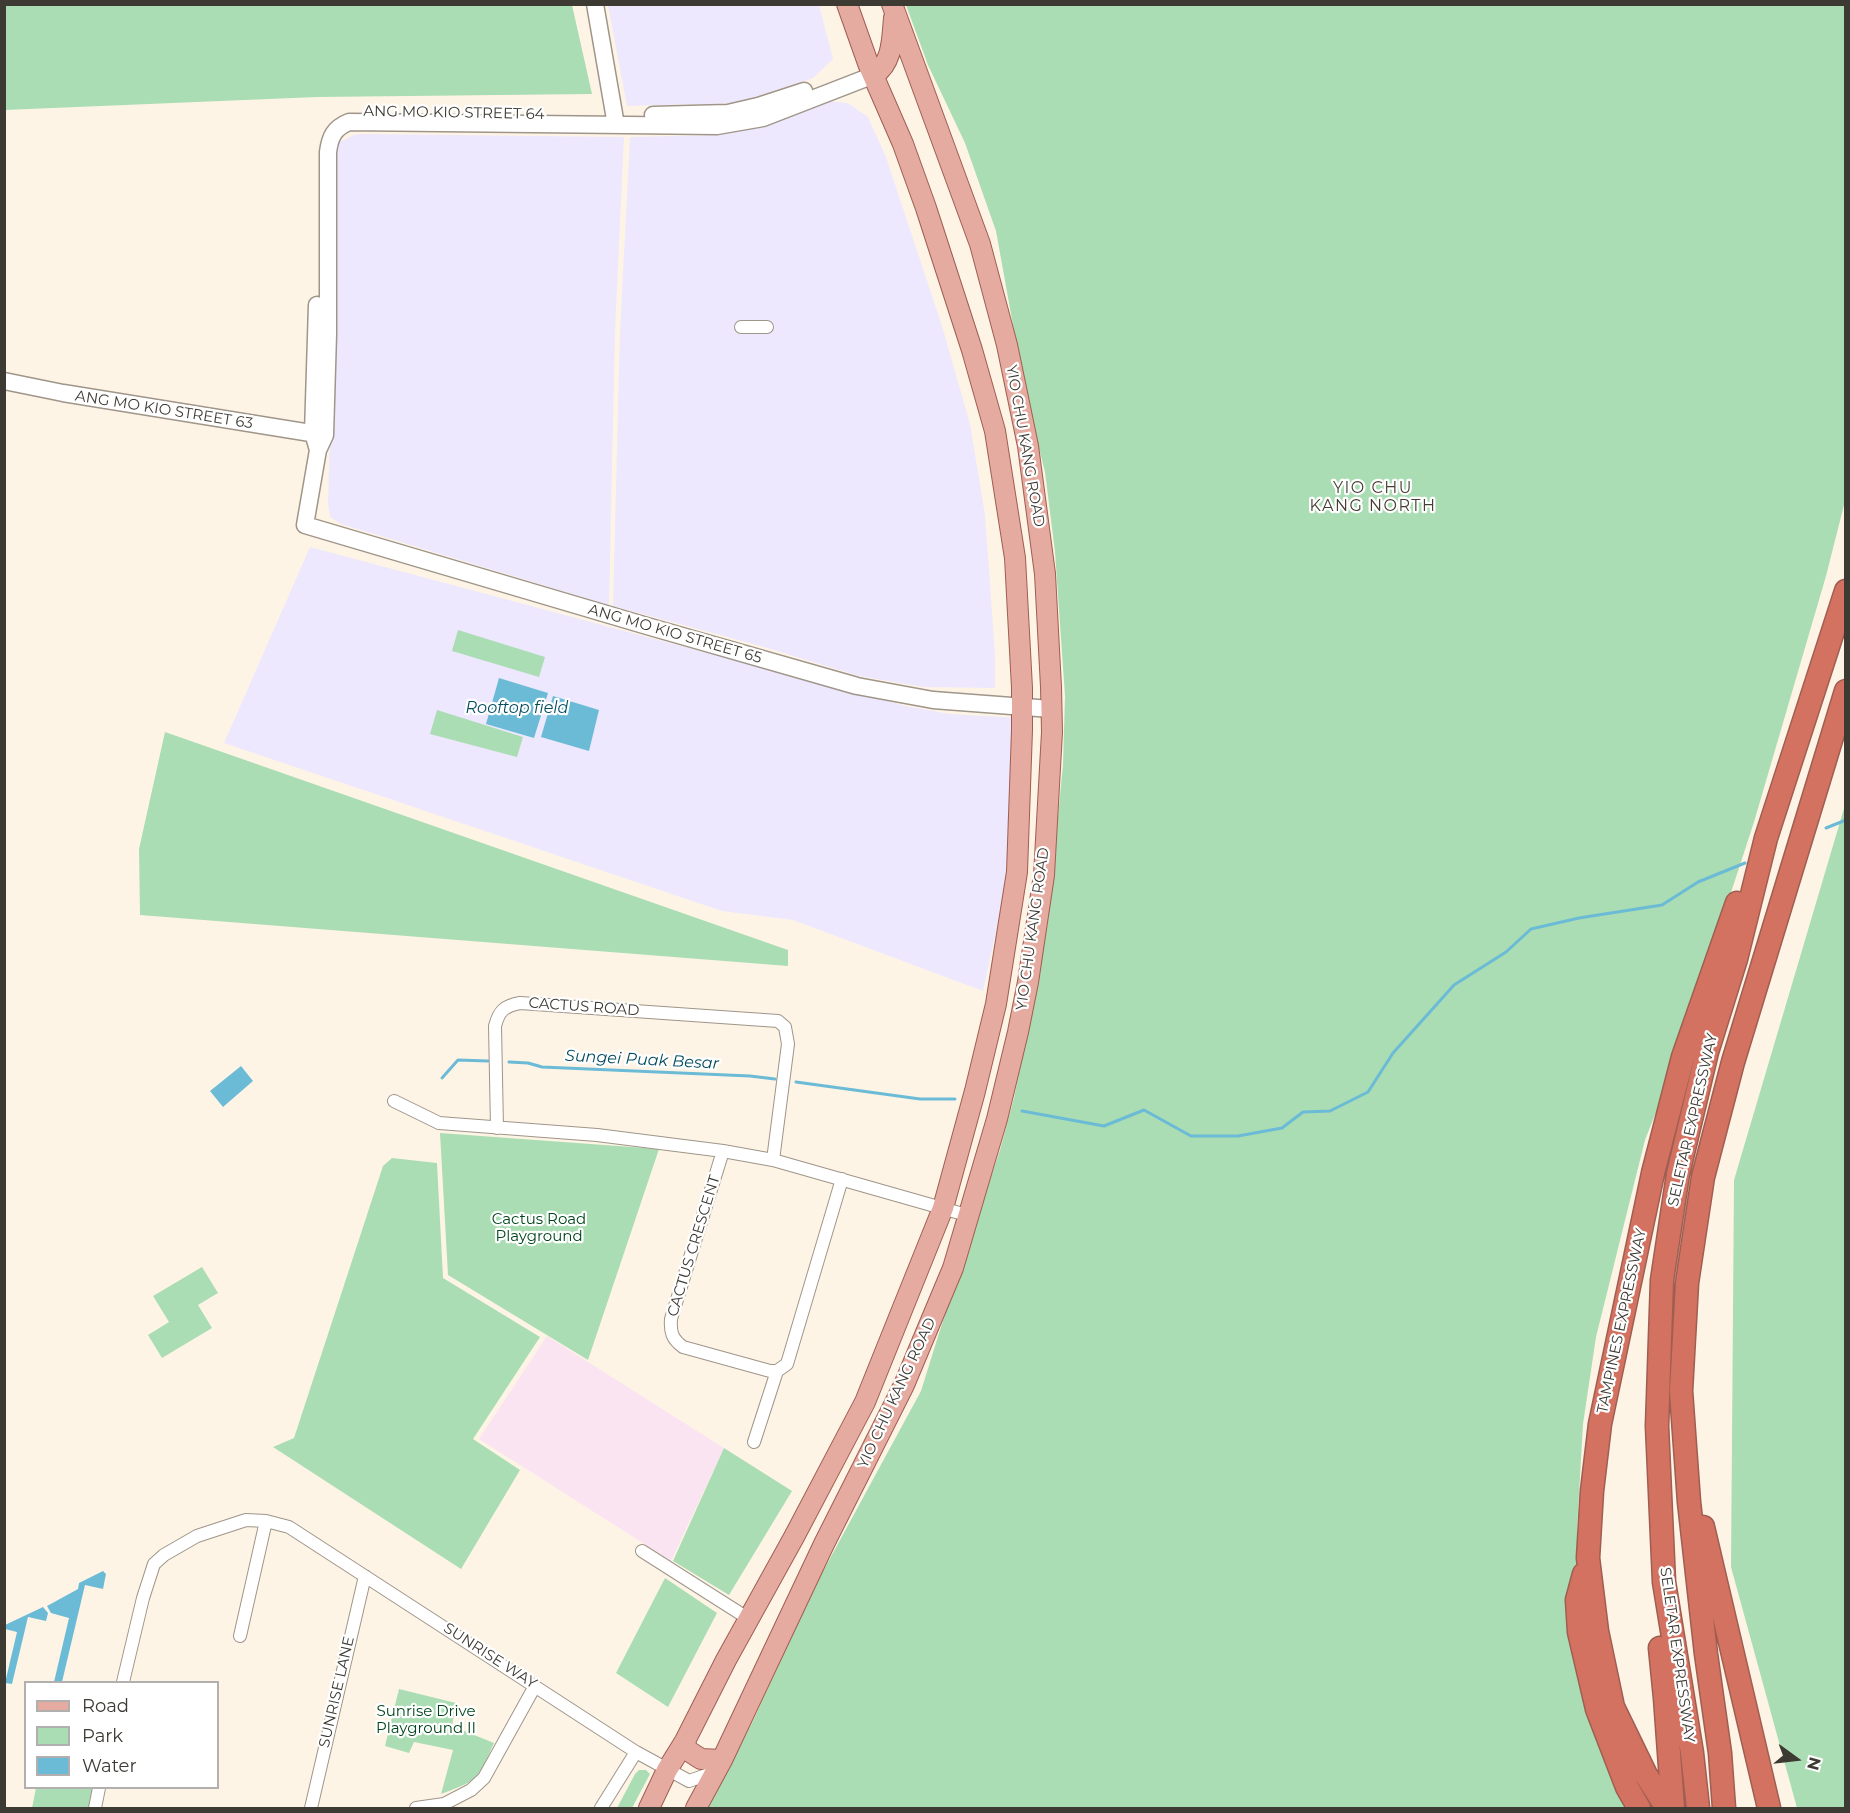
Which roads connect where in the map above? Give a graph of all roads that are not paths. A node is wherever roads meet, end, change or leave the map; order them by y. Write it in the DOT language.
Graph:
graph roads {
  1 [pos="585,4"];
  2 [pos="595,4"];
  3 [pos="847,4"];
  4 [pos="893,7"];
  5 [pos="876,69"];
  6 [pos="920,83"];
  7 [pos="611,120"];
  8 [pos="741,327"];
  9 [pos="767,327"];
  10 [pos="4,381"];
  11 [pos="319,440"];
  12 [pos="305,525"];
  13 [pos="1845,591"];
  14 [pos="1845,691"];
  15 [pos="1022,708"];
  16 [pos="1052,709"];
  17 [pos="1766,838"];
  18 [pos="394,1101"];
  19 [pos="497,1128"];
  20 [pos="723,1151"];
  21 [pos="773,1160"];
  22 [pos="842,1179"];
  23 [pos="943,1208"];
  24 [pos="970,1216"];
  25 [pos="777,1371"];
  26 [pos="754,1442"];
  27 [pos="1689,1502"];
  28 [pos="267,1521"];
  29 [pos="794,1537"];
  30 [pos="824,1544"];
  31 [pos="642,1551"];
  32 [pos="1588,1558"];
  33 [pos="365,1576"];
  34 [pos="1664,1582"];
  35 [pos="749,1619"];
  36 [pos="240,1636"];
  37 [pos="123,1681"];
  38 [pos="535,1686"];
  39 [pos="685,1741"];
  40 [pos="636,1752"];
  41 [pos="718,1766"];
  42 [pos="668,1770"];
  43 [pos="99,1789"];
  44 [pos="95,1809"];
  45 [pos="311,1809"];
  46 [pos="416,1809"];
  47 [pos="601,1809"];
  48 [pos="650,1809"];
  49 [pos="696,1809"];
  50 [pos="1639,1809"];
  51 [pos="1666,1809"];
  52 [pos="1673,1809"];
  53 [pos="1698,1809"];
  54 [pos="1724,1809"];
  55 [pos="1769,1809"];
  1 -- 7 [label="street"];
  2 -- 7 [label="street"];
  3 -- 5 [label="main road, YIO CHU KANG ROAD"];
  4 -- 5 [label="main road"];
  4 -- 6 [label="main road, YIO CHU KANG ROAD"];
  5 -- 6 [label="main road"];
  5 -- 7 [label="street, ANG MO KIO STREET 64"];
  5 -- 15 [label="main road, YIO CHU KANG ROAD"];
  6 -- 16 [label="main road, YIO CHU KANG ROAD"];
  7 -- 11 [label="street, ANG MO KIO STREET 64"];
  8 -- 9 [label="street"];
  10 -- 11 [label="street, ANG MO KIO STREET 63"];
  11 -- 12 [label="street, ANG MO KIO STREET 64"];
  12 -- 15 [label="street, ANG MO KIO STREET 65"];
  13 -- 17 [label="highway, SELETAR EXPRESSWAY"];
  14 -- 27 [label="highway, SELETAR EXPRESSWAY"];
  15 -- 16 [label="street, ANG MO KIO STREET 65"];
  15 -- 23 [label="main road, YIO CHU KANG ROAD"];
  16 -- 24 [label="main road, YIO CHU KANG ROAD"];
  17 -- 32 [label="highway, TAMPINES EXPRESSWAY"];
  17 -- 34 [label="highway, SELETAR EXPRESSWAY"];
  18 -- 19 [label="street"];
  19 -- 20 [label="street"];
  19 -- 21 [label="street, CACTUS ROAD"];
  20 -- 21 [label="street"];
  20 -- 25 [label="street, CACTUS CRESCENT"];
  21 -- 22 [label="street"];
  22 -- 23 [label="street"];
  22 -- 25 [label="street"];
  23 -- 24 [label="street"];
  23 -- 29 [label="main road, YIO CHU KANG ROAD"];
  24 -- 30 [label="main road, YIO CHU KANG ROAD"];
  25 -- 26 [label="street"];
  27 -- 54 [label="highway, SELETAR EXPRESSWAY"];
  27 -- 55 [label="highway"];
  28 -- 33 [label="street, SUNRISE WAY"];
  28 -- 36 [label="street"];
  28 -- 37 [label="street"];
  29 -- 30 [label="main road"];
  29 -- 35 [label="main road, YIO CHU KANG ROAD"];
  30 -- 41 [label="main road, YIO CHU KANG ROAD"];
  31 -- 35 [label="street"];
  32 -- 50 [label="highway"];
  32 -- 51 [label="highway, TAMPINES EXPRESSWAY"];
  33 -- 38 [label="street, SUNRISE WAY"];
  33 -- 45 [label="street, SUNRISE LANE"];
  34 -- 52 [label="highway"];
  34 -- 53 [label="highway, SELETAR EXPRESSWAY"];
  35 -- 39 [label="main road, YIO CHU KANG ROAD"];
  38 -- 40 [label="street, SUNRISE WAY"];
  38 -- 46 [label="street"];
  39 -- 41 [label="main road"];
  39 -- 42 [label="main road, YIO CHU KANG ROAD"];
  40 -- 42 [label="street, SUNRISE WAY"];
  40 -- 47 [label="street"];
  41 -- 42 [label="street, SUNRISE WAY"];
  41 -- 49 [label="main road, YIO CHU KANG ROAD"];
  42 -- 48 [label="main road, YIO CHU KANG ROAD"];
  43 -- 44 [label="street"];
}
